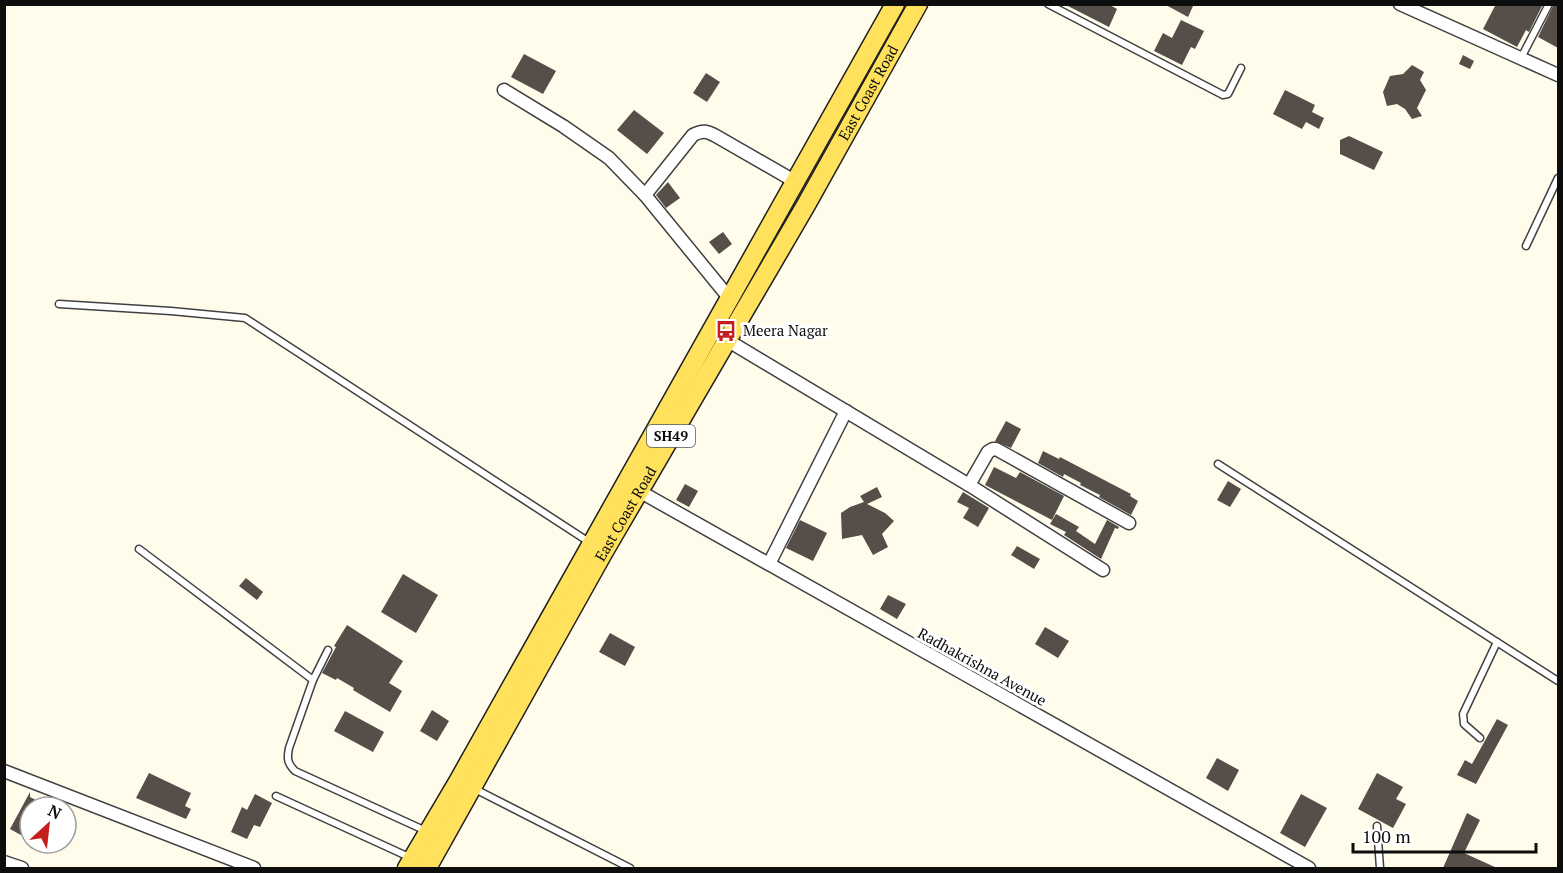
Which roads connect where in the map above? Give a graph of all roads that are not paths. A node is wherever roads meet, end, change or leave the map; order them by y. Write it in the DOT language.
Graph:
graph roads {
  1 [pos="895,4"];
  2 [pos="918,4"];
  3 [pos="1048,4"];
  4 [pos="1400,4"];
  5 [pos="1549,4"];
  6 [pos="1521,58"];
  7 [pos="1241,68"];
  8 [pos="1558,75"];
  9 [pos="504,90"];
  10 [pos="1558,178"];
  11 [pos="796,182"];
  12 [pos="645,195"];
  13 [pos="1526,246"];
  14 [pos="730,299"];
  15 [pos="59,304"];
  16 [pos="728,340"];
  17 [pos="846,411"];
  18 [pos="1218,464"];
  19 [pos="969,485"];
  20 [pos="639,491"];
  21 [pos="1129,523"];
  22 [pos="592,544"];
  23 [pos="139,549"];
  24 [pos="769,564"];
  25 [pos="1103,570"];
  26 [pos="1497,642"];
  27 [pos="328,650"];
  28 [pos="312,680"];
  29 [pos="1558,681"];
  30 [pos="1480,738"];
  31 [pos="4,771"];
  32 [pos="473,787"];
  33 [pos="276,796"];
  34 [pos="1377,826"];
  35 [pos="429,832"];
  36 [pos="4,862"];
  37 [pos="416,865"];
  38 [pos="22,868"];
  39 [pos="254,868"];
  40 [pos="630,868"];
  41 [pos="1309,868"];
  42 [pos="1380,868"];
  1 -- 11 [label="main road, East Coast Road / SH49"];
  2 -- 16 [label="main road, East Coast Road / SH49"];
  3 -- 7 [label="lane"];
  4 -- 6 [label="street"];
  5 -- 6 [label="lane"];
  6 -- 8 [label="street"];
  9 -- 12 [label="street"];
  10 -- 13 [label="lane"];
  11 -- 12 [label="street"];
  11 -- 14 [label="main road, East Coast Road / SH49"];
  12 -- 14 [label="street"];
  14 -- 22 [label="main road, East Coast Road / SH49"];
  15 -- 22 [label="lane"];
  16 -- 17 [label="street"];
  16 -- 20 [label="main road, East Coast Road / SH49"];
  17 -- 19 [label="street"];
  17 -- 24 [label="street"];
  18 -- 26 [label="lane"];
  19 -- 21 [label="street"];
  19 -- 25 [label="street"];
  20 -- 24 [label="street, Radhakrishna Avenue"];
  20 -- 32 [label="main road, East Coast Road / SH49"];
  22 -- 35 [label="main road, East Coast Road / SH49"];
  23 -- 28 [label="lane"];
  24 -- 41 [label="street, Radhakrishna Avenue"];
  26 -- 29 [label="lane"];
  26 -- 30 [label="lane"];
  27 -- 28 [label="lane"];
  28 -- 35 [label="lane"];
  31 -- 39 [label="street"];
  32 -- 37 [label="main road, East Coast Road / SH49"];
  32 -- 40 [label="lane"];
  33 -- 37 [label="lane"];
  34 -- 42 [label="lane"];
  35 -- 37 [label="main road, East Coast Road / SH49"];
  36 -- 38 [label="street"];
}
